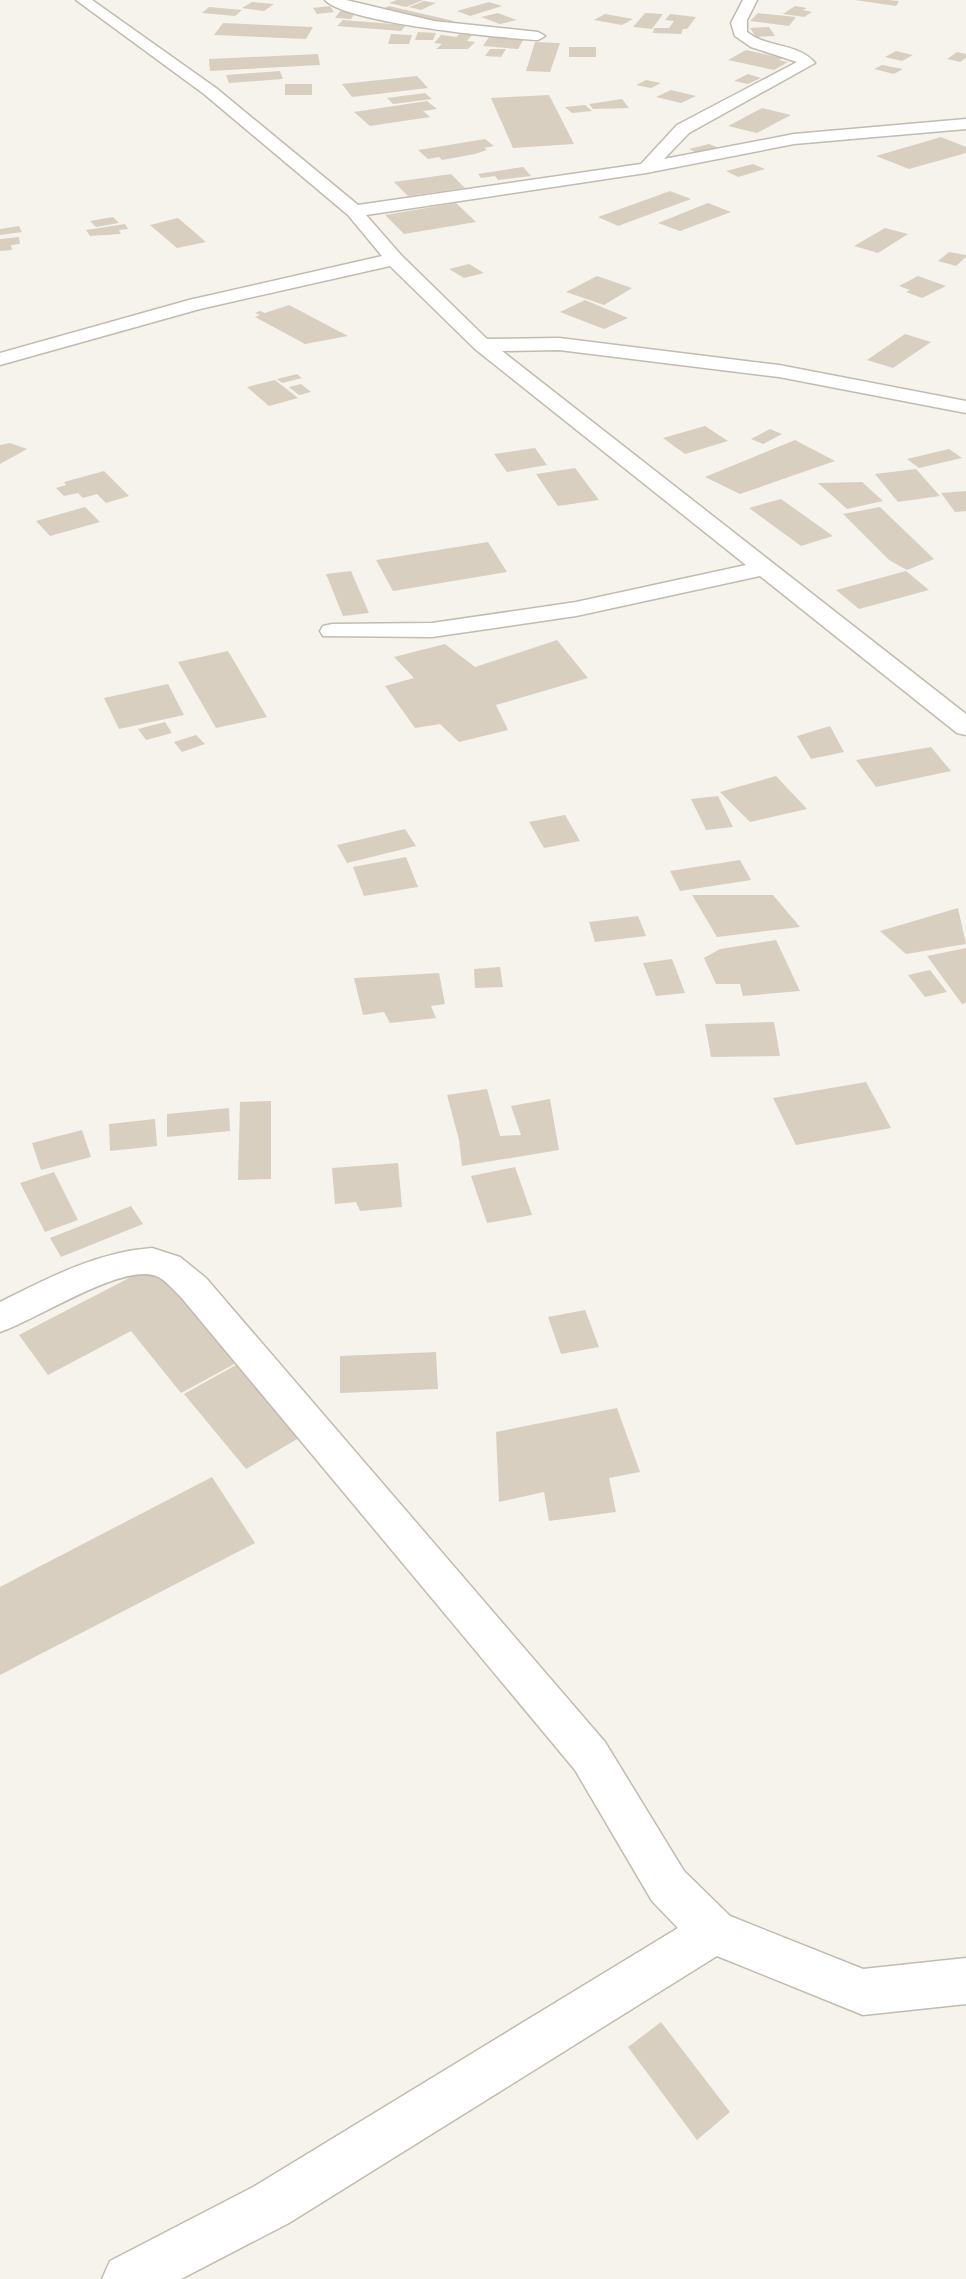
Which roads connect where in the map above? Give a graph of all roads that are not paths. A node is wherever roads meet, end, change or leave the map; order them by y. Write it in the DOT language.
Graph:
graph roads {
  1 [pos="83,0"];
  2 [pos="332,0"];
  3 [pos="750,0"];
  4 [pos="538,36"];
  5 [pos="966,124"];
  6 [pos="646,168"];
  7 [pos="354,211"];
  8 [pos="394,259"];
  9 [pos="482,345"];
  10 [pos="0,359"];
  11 [pos="966,407"];
  12 [pos="765,568"];
  13 [pos="332,631"];
  14 [pos="966,727"];
  15 [pos="0,1318"];
  16 [pos="714,1932"];
  17 [pos="966,1982"];
  18 [pos="128,2279"];
  1 -- 7 [label="street"];
  2 -- 4 [label="street"];
  3 -- 6 [label="street"];
  5 -- 6 [label="street"];
  6 -- 7 [label="street"];
  7 -- 8 [label="street"];
  8 -- 9 [label="street"];
  8 -- 10 [label="street"];
  9 -- 11 [label="street"];
  9 -- 12 [label="street"];
  12 -- 13 [label="street"];
  12 -- 14 [label="street"];
  15 -- 16 [label="street"];
  16 -- 17 [label="street"];
  16 -- 18 [label="street"];
}
